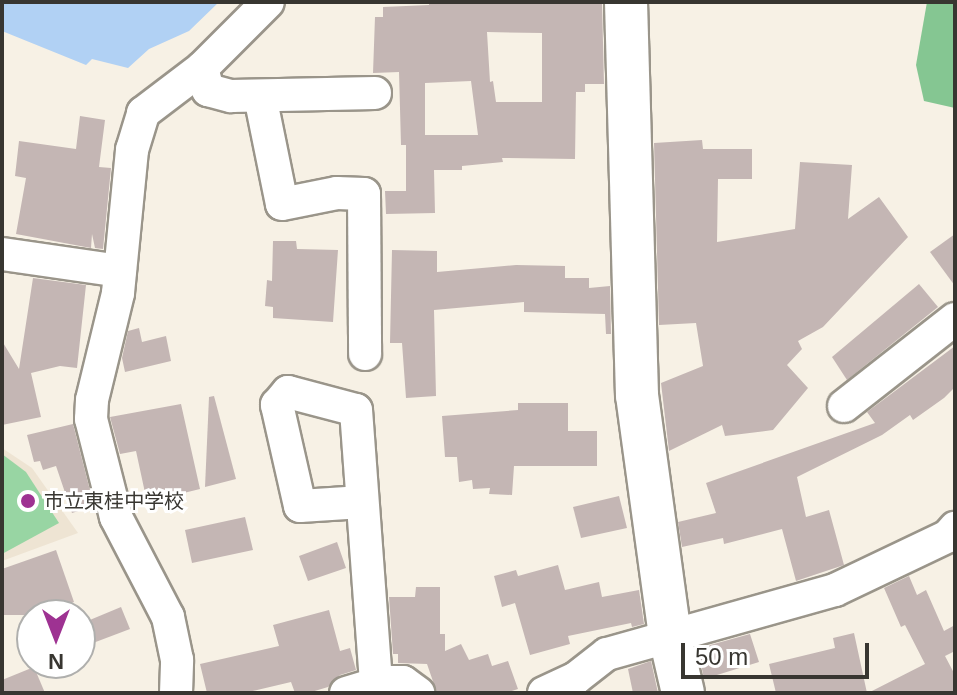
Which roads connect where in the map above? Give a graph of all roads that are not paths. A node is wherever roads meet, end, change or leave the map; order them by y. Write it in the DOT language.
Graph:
graph roads {
  1 [pos="268,2"];
  2 [pos="626,2"];
  3 [pos="202,68"];
  4 [pos="375,93"];
  5 [pos="260,96"];
  6 [pos="3,250"];
  7 [pos="120,271"];
  8 [pos="955,319"];
  9 [pos="365,354"];
  10 [pos="844,406"];
  11 [pos="362,502"];
  12 [pos="955,528"];
  13 [pos="670,637"];
  14 [pos="361,688"];
  15 [pos="176,693"];
  16 [pos="418,693"];
  17 [pos="544,693"];
  18 [pos="683,693"];
  1 -- 3 [label="street"];
  2 -- 13 [label="main road"];
  3 -- 5 [label="street"];
  3 -- 7 [label="street"];
  4 -- 5 [label="street"];
  5 -- 9 [label="street"];
  6 -- 7 [label="street"];
  7 -- 15 [label="street"];
  8 -- 10 [label="street"];
  11 -- 14 [label="street"];
  12 -- 13 [label="street"];
  13 -- 17 [label="street"];
  13 -- 18 [label="main road"];
  14 -- 16 [label="street"];
}
